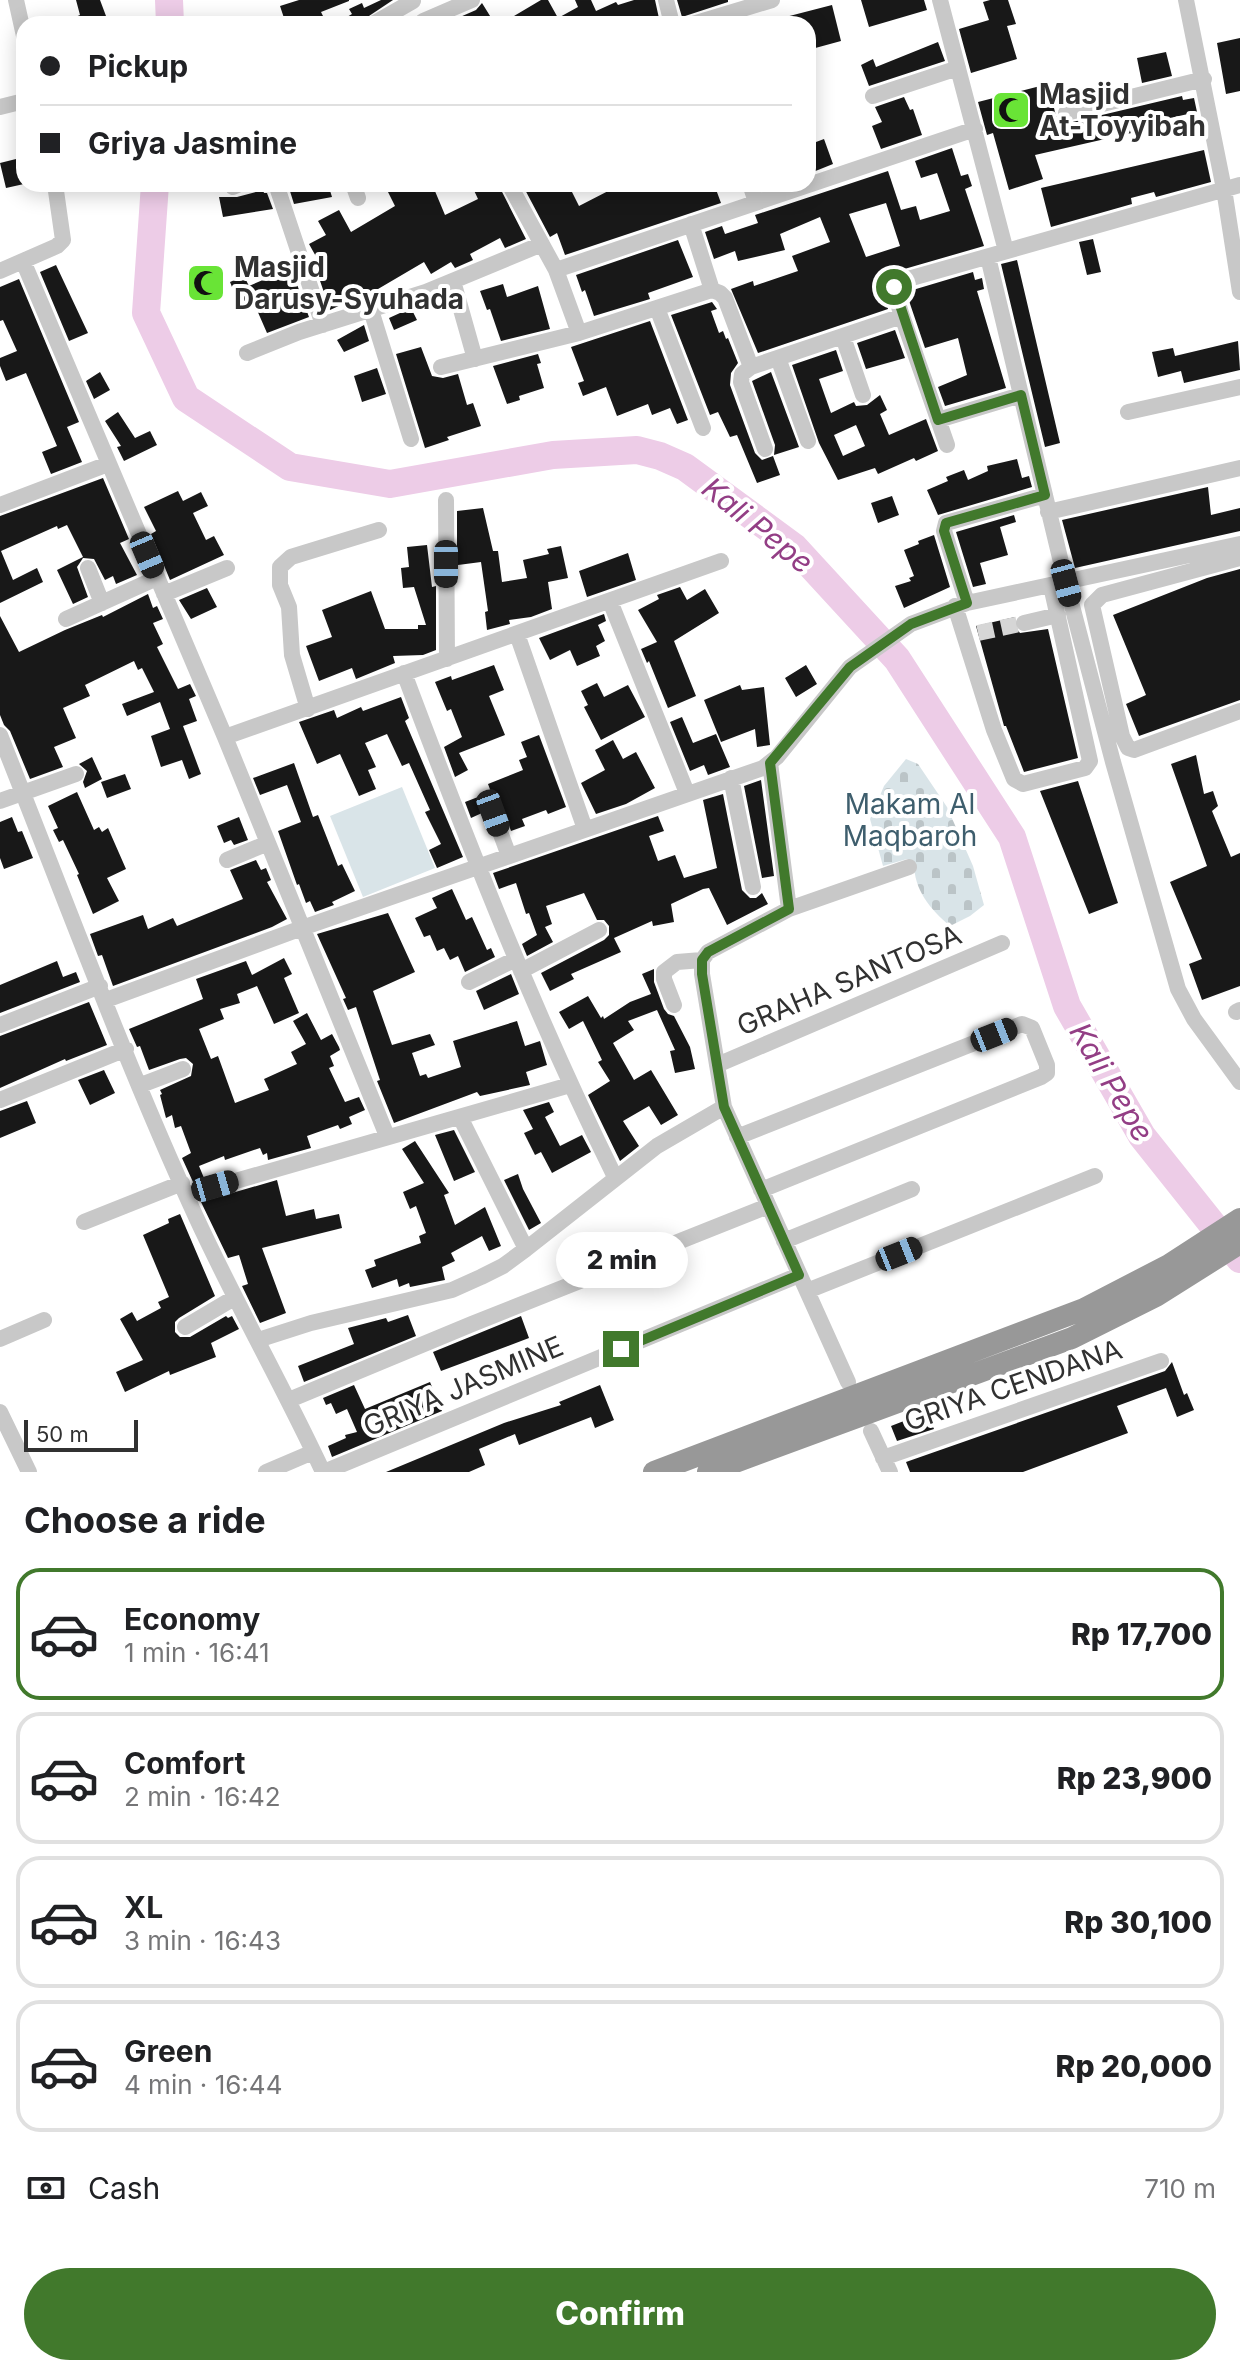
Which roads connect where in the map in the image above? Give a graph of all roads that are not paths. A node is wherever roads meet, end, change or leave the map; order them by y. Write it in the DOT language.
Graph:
graph roads {
  1 [pos="412,0"];
  2 [pos="472,0"];
  3 [pos="772,0"];
  4 [pos="940,0"];
  5 [pos="1186,0"];
  6 [pos="386,16"];
  7 [pos="439,16"];
  8 [pos="720,16"];
  9 [pos="958,68"];
  10 [pos="1204,79"];
  11 [pos="873,96"];
  12 [pos="1066,113"];
  13 [pos="975,129"];
  14 [pos="816,182"];
  15 [pos="1232,187"];
  16 [pos="56,192"];
  17 [pos="279,192"];
  18 [pos="513,192"];
  19 [pos="753,192"];
  20 [pos="786,192"];
  21 [pos="756,202"];
  22 [pos="691,224"];
  23 [pos="542,244"];
  24 [pos="1006,251"];
  25 [pos="988,257"];
  26 [pos="23,261"];
  27 [pos="556,270"];
  28 [pos="0,271"];
  29 [pos="453,281"];
  30 [pos="712,290"];
  31 [pos="1240,292"];
  32 [pos="657,308"];
  33 [pos="371,310"];
  34 [pos="902,316"];
  35 [pos="323,325"];
  36 [pos="579,333"];
  37 [pos="843,337"];
  38 [pos="247,353"];
  39 [pos="778,358"];
  40 [pos="475,359"];
  41 [pos="441,367"];
  42 [pos="751,367"];
  43 [pos="1240,387"];
  44 [pos="863,395"];
  45 [pos="1021,395"];
  46 [pos="1128,412"];
  47 [pos="938,420"];
  48 [pos="703,428"];
  49 [pos="411,439"];
  50 [pos="808,441"];
  51 [pos="947,445"];
  52 [pos="765,449"];
  53 [pos="108,464"];
  54 [pos="1240,468"];
  55 [pos="446,500"];
  56 [pos="1046,504"];
  57 [pos="0,505"];
  58 [pos="379,530"];
  59 [pos="1240,544"];
  60 [pos="1240,558"];
  61 [pos="721,561"];
  62 [pos="88,568"];
  63 [pos="227,568"];
  64 [pos="1058,584"];
  65 [pos="160,586"];
  66 [pos="610,601"];
  67 [pos="102,603"];
  68 [pos="961,604"];
  69 [pos="1058,615"];
  70 [pos="66,619"];
  71 [pos="1024,623"];
  72 [pos="517,634"];
  73 [pos="447,659"];
  74 [pos="404,673"];
  75 [pos="308,709"];
  76 [pos="1240,711"];
  77 [pos="0,735"];
  78 [pos="225,737"];
  79 [pos="770,763"];
  80 [pos="76,774"];
  81 [pos="731,778"];
  82 [pos="23,792"];
  83 [pos="687,793"];
  84 [pos="0,801"];
  85 [pos="493,813"];
  86 [pos="585,829"];
  87 [pos="268,843"];
  88 [pos="509,856"];
  89 [pos="227,860"];
  90 [pos="477,867"];
  91 [pos="909,867"];
  92 [pos="753,887"];
  93 [pos="789,909"];
  94 [pos="302,928"];
  95 [pos="599,930"];
  96 [pos="1002,943"];
  97 [pos="702,960"];
  98 [pos="518,965"];
  99 [pos="469,982"];
  100 [pos="103,993"];
  101 [pos="674,1005"];
  102 [pos="0,1025"];
  103 [pos="126,1049"];
  104 [pos="717,1065"];
  105 [pos="183,1069"];
  106 [pos="1240,1082"];
  107 [pos="141,1085"];
  108 [pos="570,1085"];
  109 [pos="0,1100"];
  110 [pos="724,1107"];
  111 [pos="460,1117"];
  112 [pos="387,1136"];
  113 [pos="737,1137"];
  114 [pos="1095,1176"];
  115 [pos="615,1177"];
  116 [pos="184,1189"];
  117 [pos="912,1189"];
  118 [pos="761,1190"];
  119 [pos="768,1206"];
  120 [pos="1240,1219"];
  121 [pos="84,1222"];
  122 [pos="784,1241"];
  123 [pos="1240,1243"];
  124 [pos="526,1249"];
  125 [pos="799,1275"];
  126 [pos="1150,1287"];
  127 [pos="807,1291"];
  128 [pos="234,1298"];
  129 [pos="44,1320"];
  130 [pos="185,1327"];
  131 [pos="0,1339"];
  132 [pos="258,1340"];
  133 [pos="1161,1361"];
  134 [pos="848,1382"];
  135 [pos="289,1400"];
  136 [pos="0,1412"];
  137 [pos="871,1431"];
  138 [pos="313,1452"];
  139 [pos="886,1465"];
  140 [pos="29,1472"];
  141 [pos="266,1472"];
  142 [pos="324,1472"];
  143 [pos="654,1472"];
  144 [pos="708,1472"];
  1 -- 6 [label="street"];
  2 -- 7 [label="street"];
  3 -- 8 [label="street"];
  4 -- 9 [label="street"];
  5 -- 10 [label="street"];
  9 -- 11 [label="street"];
  9 -- 13 [label="street"];
  10 -- 12 [label="street"];
  10 -- 15 [label="street"];
  13 -- 14 [label="street"];
  13 -- 24 [label="street"];
  15 -- 24 [label="street"];
  15 -- 31 [label="street"];
  16 -- 26 [label="street"];
  17 -- 35 [label="street"];
  18 -- 23 [label="street"];
  19 -- 21 [label="street"];
  20 -- 21 [label="street"];
  21 -- 22 [label="street"];
  22 -- 27 [label="street"];
  22 -- 30 [label="street"];
  23 -- 27 [label="street"];
  23 -- 29 [label="street"];
  24 -- 25 [label="street"];
  25 -- 34 [label="street"];
  25 -- 45 [label="street"];
  26 -- 28 [label="street"];
  26 -- 53 [label="street"];
  27 -- 36 [label="street"];
  29 -- 33 [label="street"];
  29 -- 40 [label="street"];
  30 -- 32 [label="street"];
  30 -- 42 [label="street"];
  32 -- 36 [label="street"];
  32 -- 48 [label="street"];
  33 -- 35 [label="street"];
  33 -- 49 [label="street"];
  34 -- 37 [label="street"];
  34 -- 47 [label="street"];
  35 -- 38 [label="street"];
  36 -- 40 [label="street"];
  37 -- 39 [label="street"];
  37 -- 44 [label="street"];
  39 -- 42 [label="street"];
  39 -- 50 [label="street"];
  40 -- 41 [label="street"];
  42 -- 52 [label="street"];
  43 -- 46 [label="street"];
  45 -- 47 [label="street"];
  45 -- 56 [label="street"];
  47 -- 51 [label="street"];
  53 -- 57 [label="street"];
  53 -- 65 [label="street"];
  54 -- 56 [label="street"];
  55 -- 73 [label="street"];
  56 -- 64 [label="street"];
  56 -- 68 [label="street"];
  58 -- 75 [label="street"];
  59 -- 64 [label="street"];
  60 -- 76 [label="street"];
  61 -- 66 [label="street"];
  62 -- 67 [label="street"];
  63 -- 65 [label="street"];
  64 -- 68 [label="street"];
  64 -- 69 [label="street"];
  64 -- 106 [label="street"];
  65 -- 67 [label="street"];
  65 -- 78 [label="street"];
  66 -- 72 [label="street"];
  66 -- 83 [label="street"];
  67 -- 70 [label="street"];
  68 -- 69 [label="street"];
  68 -- 79 [label="street"];
  69 -- 71 [label="street"];
  72 -- 73 [label="street"];
  72 -- 86 [label="street"];
  73 -- 74 [label="street"];
  74 -- 75 [label="street"];
  74 -- 90 [label="street"];
  75 -- 78 [label="street"];
  77 -- 82 [label="street"];
  78 -- 87 [label="street"];
  79 -- 81 [label="street"];
  79 -- 93 [label="street"];
  80 -- 82 [label="street"];
  81 -- 83 [label="street"];
  81 -- 92 [label="street"];
  82 -- 84 [label="street"];
  82 -- 100 [label="street"];
  83 -- 86 [label="street"];
  85 -- 88 [label="street"];
  86 -- 88 [label="street"];
  87 -- 89 [label="street"];
  87 -- 94 [label="street"];
  88 -- 90 [label="street"];
  90 -- 94 [label="street"];
  90 -- 98 [label="street"];
  91 -- 93 [label="street"];
  93 -- 97 [label="street"];
  94 -- 100 [label="street"];
  94 -- 112 [label="street"];
  95 -- 98 [label="street"];
  96 -- 104 [label="street, GRAHA SANTOSA"];
  97 -- 101 [label="street"];
  97 -- 104 [label="street"];
  98 -- 99 [label="street"];
  98 -- 108 [label="street"];
  100 -- 102 [label="street"];
  100 -- 103 [label="street"];
  103 -- 107 [label="street"];
  103 -- 109 [label="street"];
  104 -- 110 [label="street"];
  105 -- 107 [label="street"];
  107 -- 116 [label="street"];
  108 -- 111 [label="street"];
  108 -- 115 [label="street"];
  110 -- 113 [label="street"];
  110 -- 115 [label="street"];
  111 -- 112 [label="street"];
  111 -- 124 [label="street"];
  112 -- 116 [label="street"];
  113 -- 118 [label="street"];
  113 -- 118 [label="street"];
  114 -- 127 [label="street"];
  115 -- 124 [label="street"];
  116 -- 121 [label="street"];
  116 -- 128 [label="street"];
  117 -- 122 [label="street"];
  118 -- 119 [label="street"];
  119 -- 122 [label="street"];
  119 -- 135 [label="street"];
  120 -- 126 [label="highway"];
  122 -- 125 [label="street"];
  123 -- 126 [label="highway"];
  124 -- 132 [label="street"];
  125 -- 127 [label="street"];
  125 -- 142 [label="street, GRIYA JASMINE"];
  126 -- 143 [label="highway"];
  126 -- 144 [label="highway"];
  127 -- 134 [label="street"];
  128 -- 130 [label="street"];
  128 -- 132 [label="street"];
  129 -- 131 [label="street"];
  132 -- 135 [label="street"];
  133 -- 139 [label="street, GRIYA CENDANA"];
  135 -- 138 [label="street"];
  136 -- 140 [label="street"];
  137 -- 139 [label="street"];
  138 -- 141 [label="street"];
  138 -- 142 [label="street"];
}
